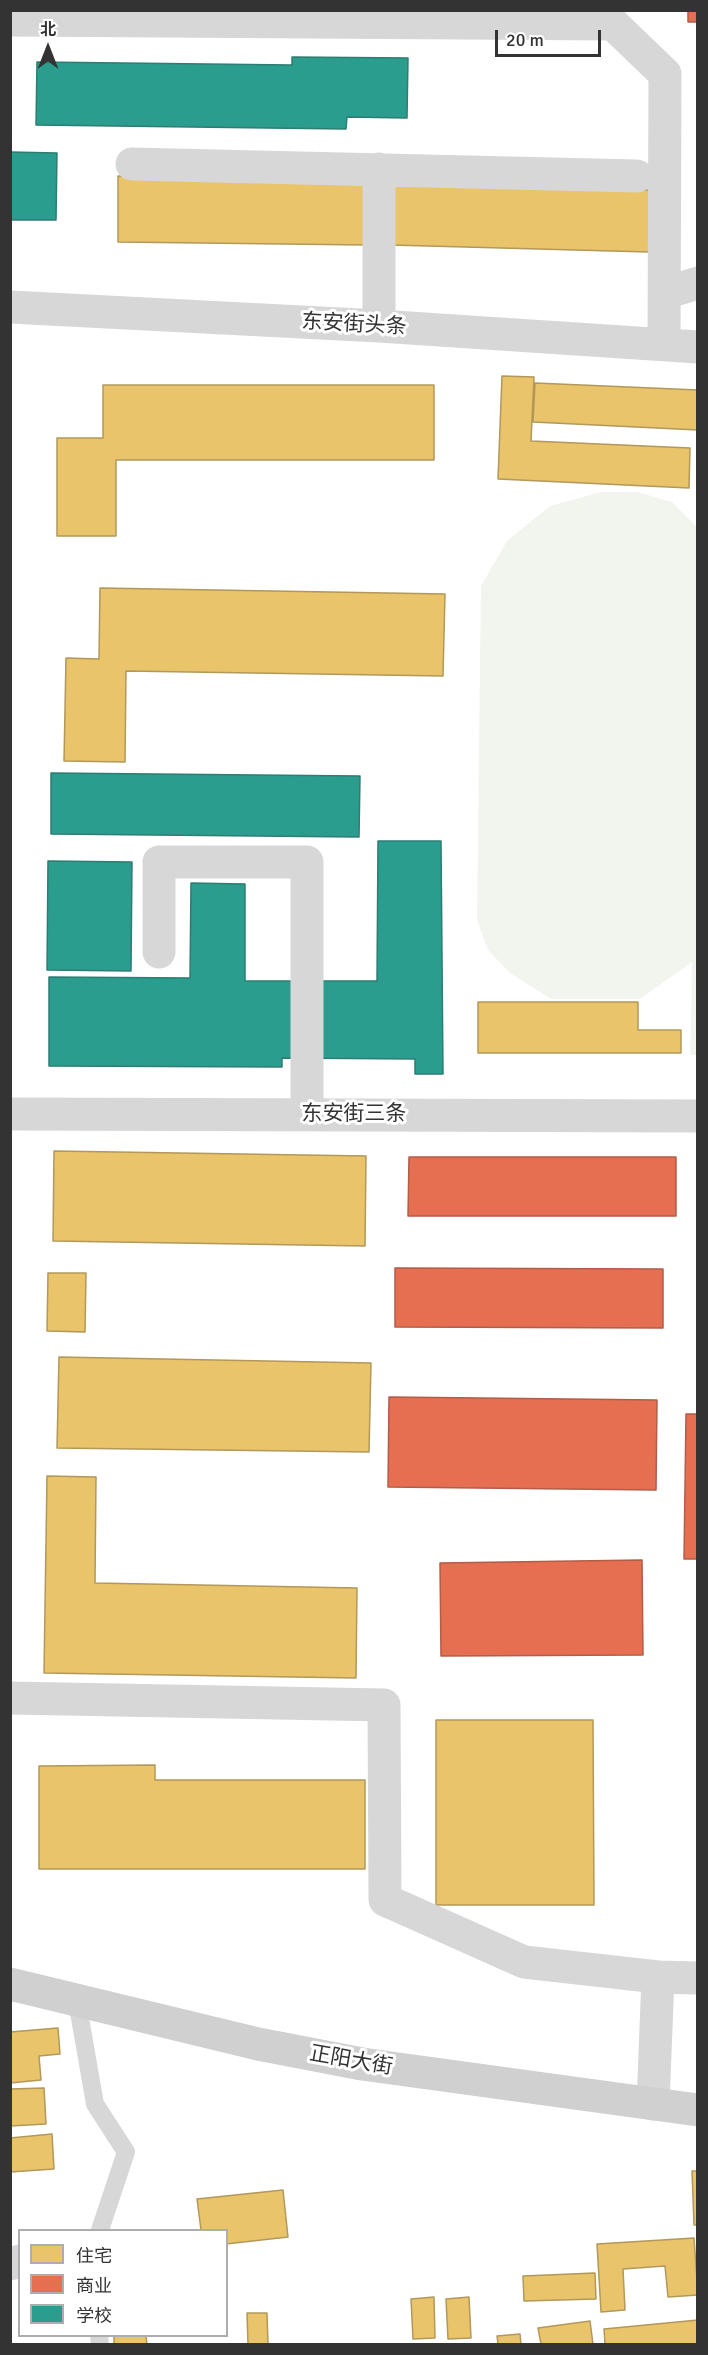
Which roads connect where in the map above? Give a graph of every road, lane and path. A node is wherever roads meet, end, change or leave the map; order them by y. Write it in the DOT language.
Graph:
graph roads {
  1 [pos="10,20"];
  2 [pos="628,25"];
  3 [pos="132,164"];
  4 [pos="379,169"];
  5 [pos="637,176"];
  6 [pos="698,283"];
  7 [pos="665,293"];
  8 [pos="10,307"];
  9 [pos="379,326"];
  10 [pos="664,345"];
  11 [pos="698,347"];
  12 [pos="159,952"];
  13 [pos="307,1113"];
  14 [pos="10,1114"];
  15 [pos="698,1116"];
  16 [pos="10,1698"];
  17 [pos="658,1977"];
  18 [pos="698,1977"];
  19 [pos="10,1984"];
  20 [pos="77,2001"];
  21 [pos="653,2104"];
  22 [pos="698,2110"];
  23 [pos="100,2229"];
  1 -- 2 [label="street"];
  2 -- 7 [label="street"];
  3 -- 4 [label="street"];
  4 -- 5 [label="street"];
  4 -- 9 [label="street"];
  6 -- 7 [label="street"];
  7 -- 10 [label="street"];
  8 -- 9 [label="street, 东安街头条"];
  9 -- 10 [label="street, 东安街头条"];
  10 -- 11 [label="street, 东安街头条"];
  12 -- 13 [label="street"];
  13 -- 14 [label="street, 东安街三条"];
  13 -- 15 [label="street, 东安街三条"];
  16 -- 17 [label="street"];
  17 -- 18 [label="street"];
  17 -- 21 [label="street"];
  19 -- 20 [label="main road, 正阳大街"];
  20 -- 21 [label="main road, 正阳大街"];
  20 -- 23 [label="lane"];
  21 -- 22 [label="main road, 正阳大街"];
}
